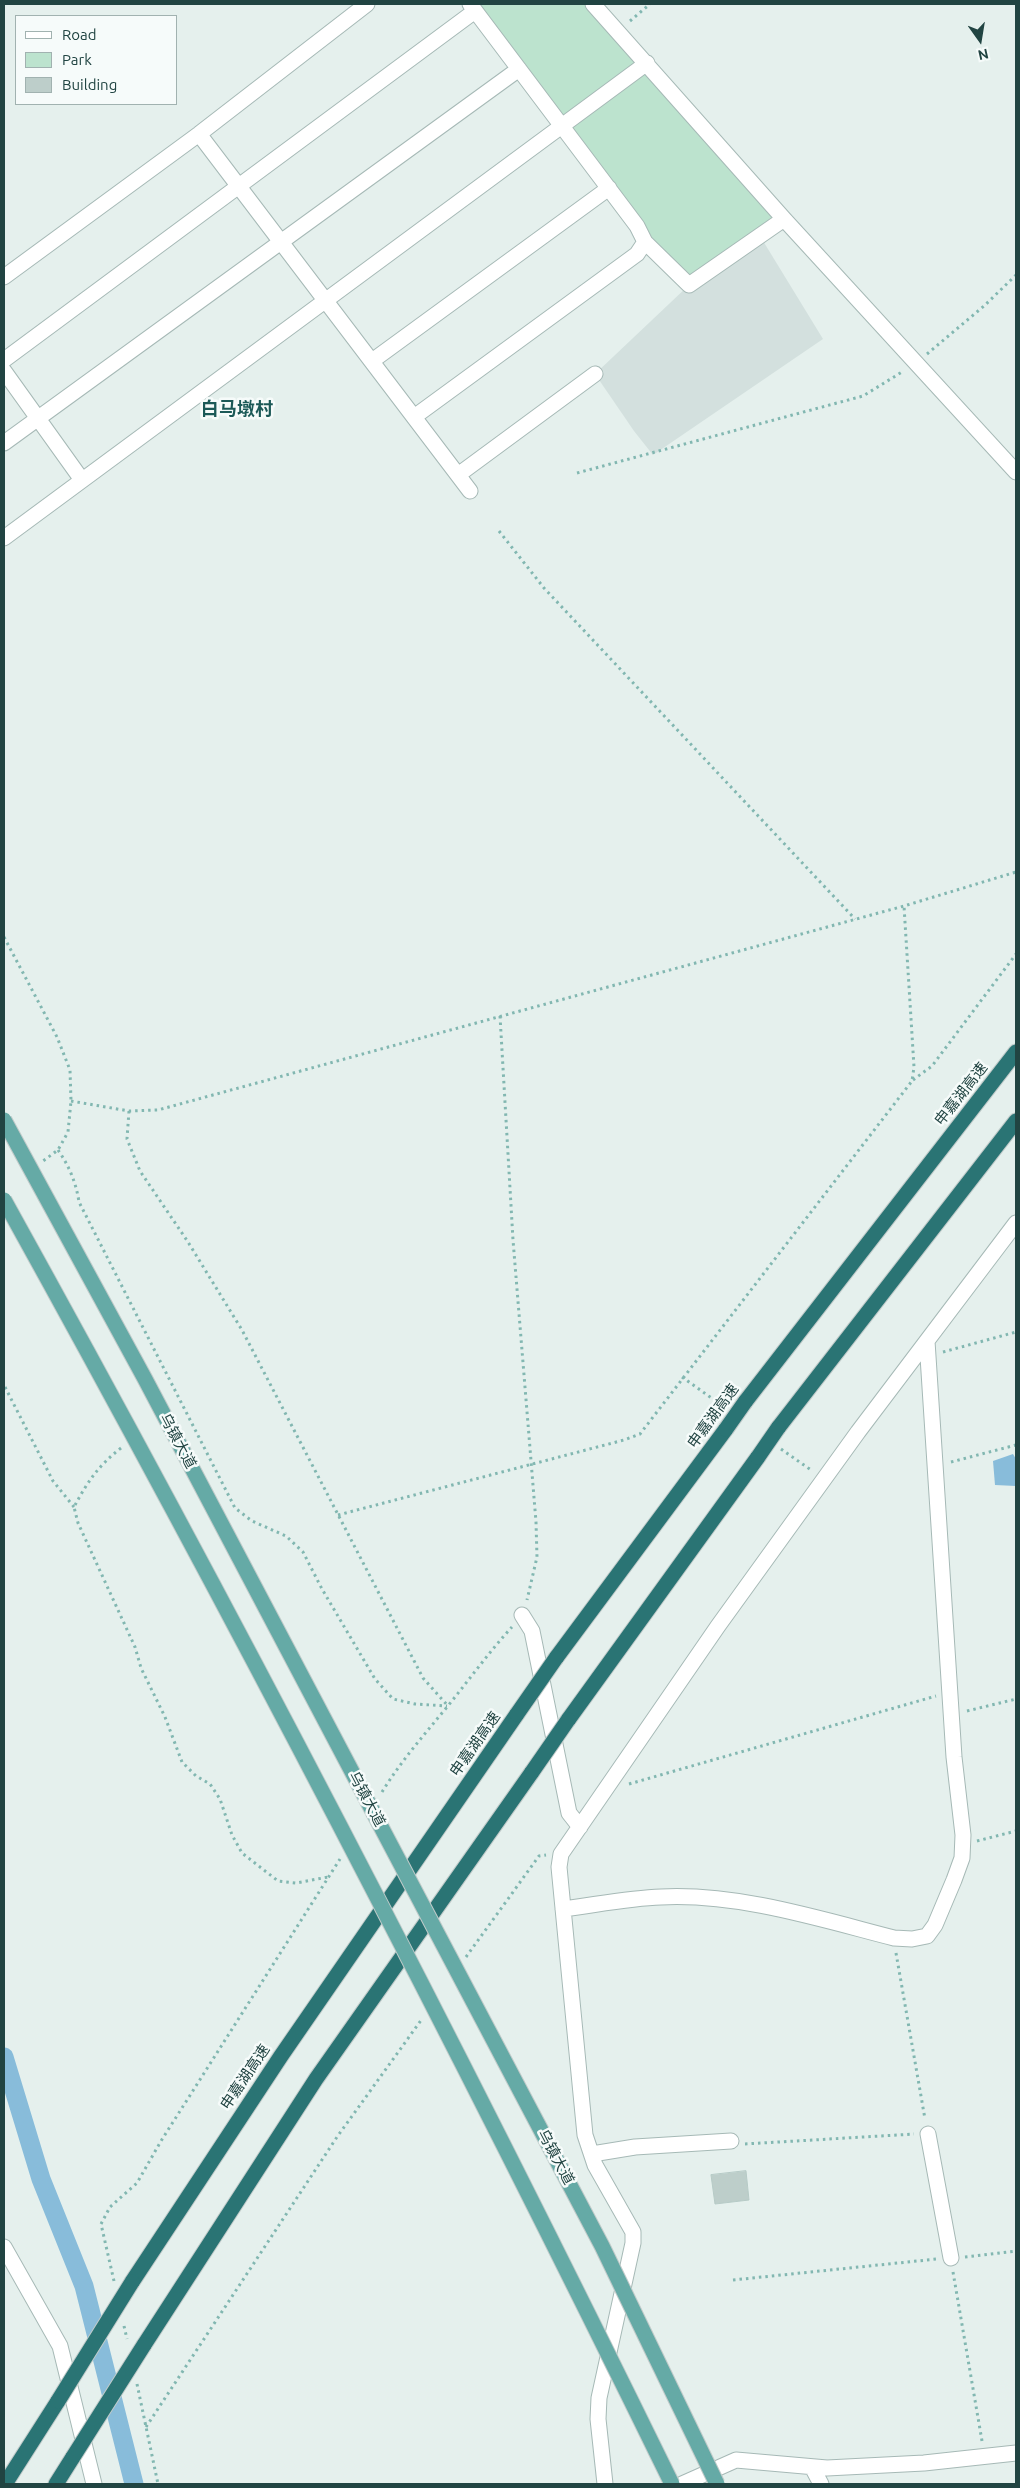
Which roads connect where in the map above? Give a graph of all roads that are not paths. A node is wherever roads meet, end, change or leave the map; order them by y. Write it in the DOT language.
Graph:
graph roads {
  1 [pos="367,4"];
  2 [pos="593,4"];
  3 [pos="472,7"];
  4 [pos="647,63"];
  5 [pos="519,69"];
  6 [pos="562,126"];
  7 [pos="199,134"];
  8 [pos="239,186"];
  9 [pos="609,188"];
  10 [pos="784,220"];
  11 [pos="281,242"];
  12 [pos="645,242"];
  13 [pos="4,277"];
  14 [pos="326,300"];
  15 [pos="4,360"];
  16 [pos="372,361"];
  17 [pos="4,370"];
  18 [pos="596,374"];
  19 [pos="414,416"];
  20 [pos="38,418"];
  21 [pos="4,443"];
  22 [pos="1016,472"];
  23 [pos="458,475"];
  24 [pos="82,480"];
  25 [pos="470,491"];
  26 [pos="4,538"];
  27 [pos="1016,1052"];
  28 [pos="4,1120"];
  29 [pos="1016,1120"];
  30 [pos="4,1200"];
  31 [pos="1016,1223"];
  32 [pos="927,1348"];
  33 [pos="522,1615"];
  34 [pos="580,1827"];
  35 [pos="563,1909"];
  36 [pos="928,2134"];
  37 [pos="731,2141"];
  38 [pos="592,2154"];
  39 [pos="4,2247"];
  40 [pos="950,2258"];
  41 [pos="1016,2453"];
  42 [pos="812,2467"];
  43 [pos="5,2484"];
  44 [pos="56,2484"];
  45 [pos="94,2484"];
  46 [pos="605,2484"];
  47 [pos="672,2484"];
  48 [pos="682,2484"];
  49 [pos="717,2484"];
  50 [pos="822,2484"];
  1 -- 7 [label="street"];
  2 -- 4 [label="street"];
  3 -- 5 [label="street"];
  3 -- 8 [label="street"];
  4 -- 6 [label="street"];
  4 -- 10 [label="street"];
  5 -- 6 [label="street"];
  5 -- 11 [label="street"];
  6 -- 9 [label="street"];
  6 -- 14 [label="street"];
  7 -- 8 [label="street"];
  7 -- 13 [label="street"];
  8 -- 11 [label="street"];
  8 -- 15 [label="street"];
  9 -- 12 [label="street"];
  9 -- 16 [label="street"];
  10 -- 12 [label="street"];
  10 -- 22 [label="street"];
  11 -- 14 [label="street"];
  11 -- 20 [label="street"];
  12 -- 19 [label="street"];
  14 -- 16 [label="street"];
  14 -- 24 [label="street"];
  16 -- 19 [label="street"];
  17 -- 20 [label="street"];
  18 -- 23 [label="street"];
  19 -- 23 [label="street"];
  20 -- 21 [label="street"];
  20 -- 24 [label="street"];
  23 -- 25 [label="street"];
  24 -- 26 [label="street"];
  27 -- 43 [label="highway, 申嘉湖高速, bridge"];
  28 -- 49 [label="main road, 乌镇大道, bridge"];
  29 -- 44 [label="highway, bridge"];
  30 -- 47 [label="main road, bridge"];
  31 -- 32 [label="street"];
  32 -- 34 [label="street"];
  32 -- 35 [label="street"];
  33 -- 34 [label="street"];
  34 -- 35 [label="street"];
  35 -- 38 [label="street"];
  36 -- 40 [label="street"];
  37 -- 38 [label="street"];
  38 -- 46 [label="street"];
  39 -- 45 [label="street"];
  41 -- 42 [label="street"];
  42 -- 48 [label="street"];
  42 -- 50 [label="street"];
}
